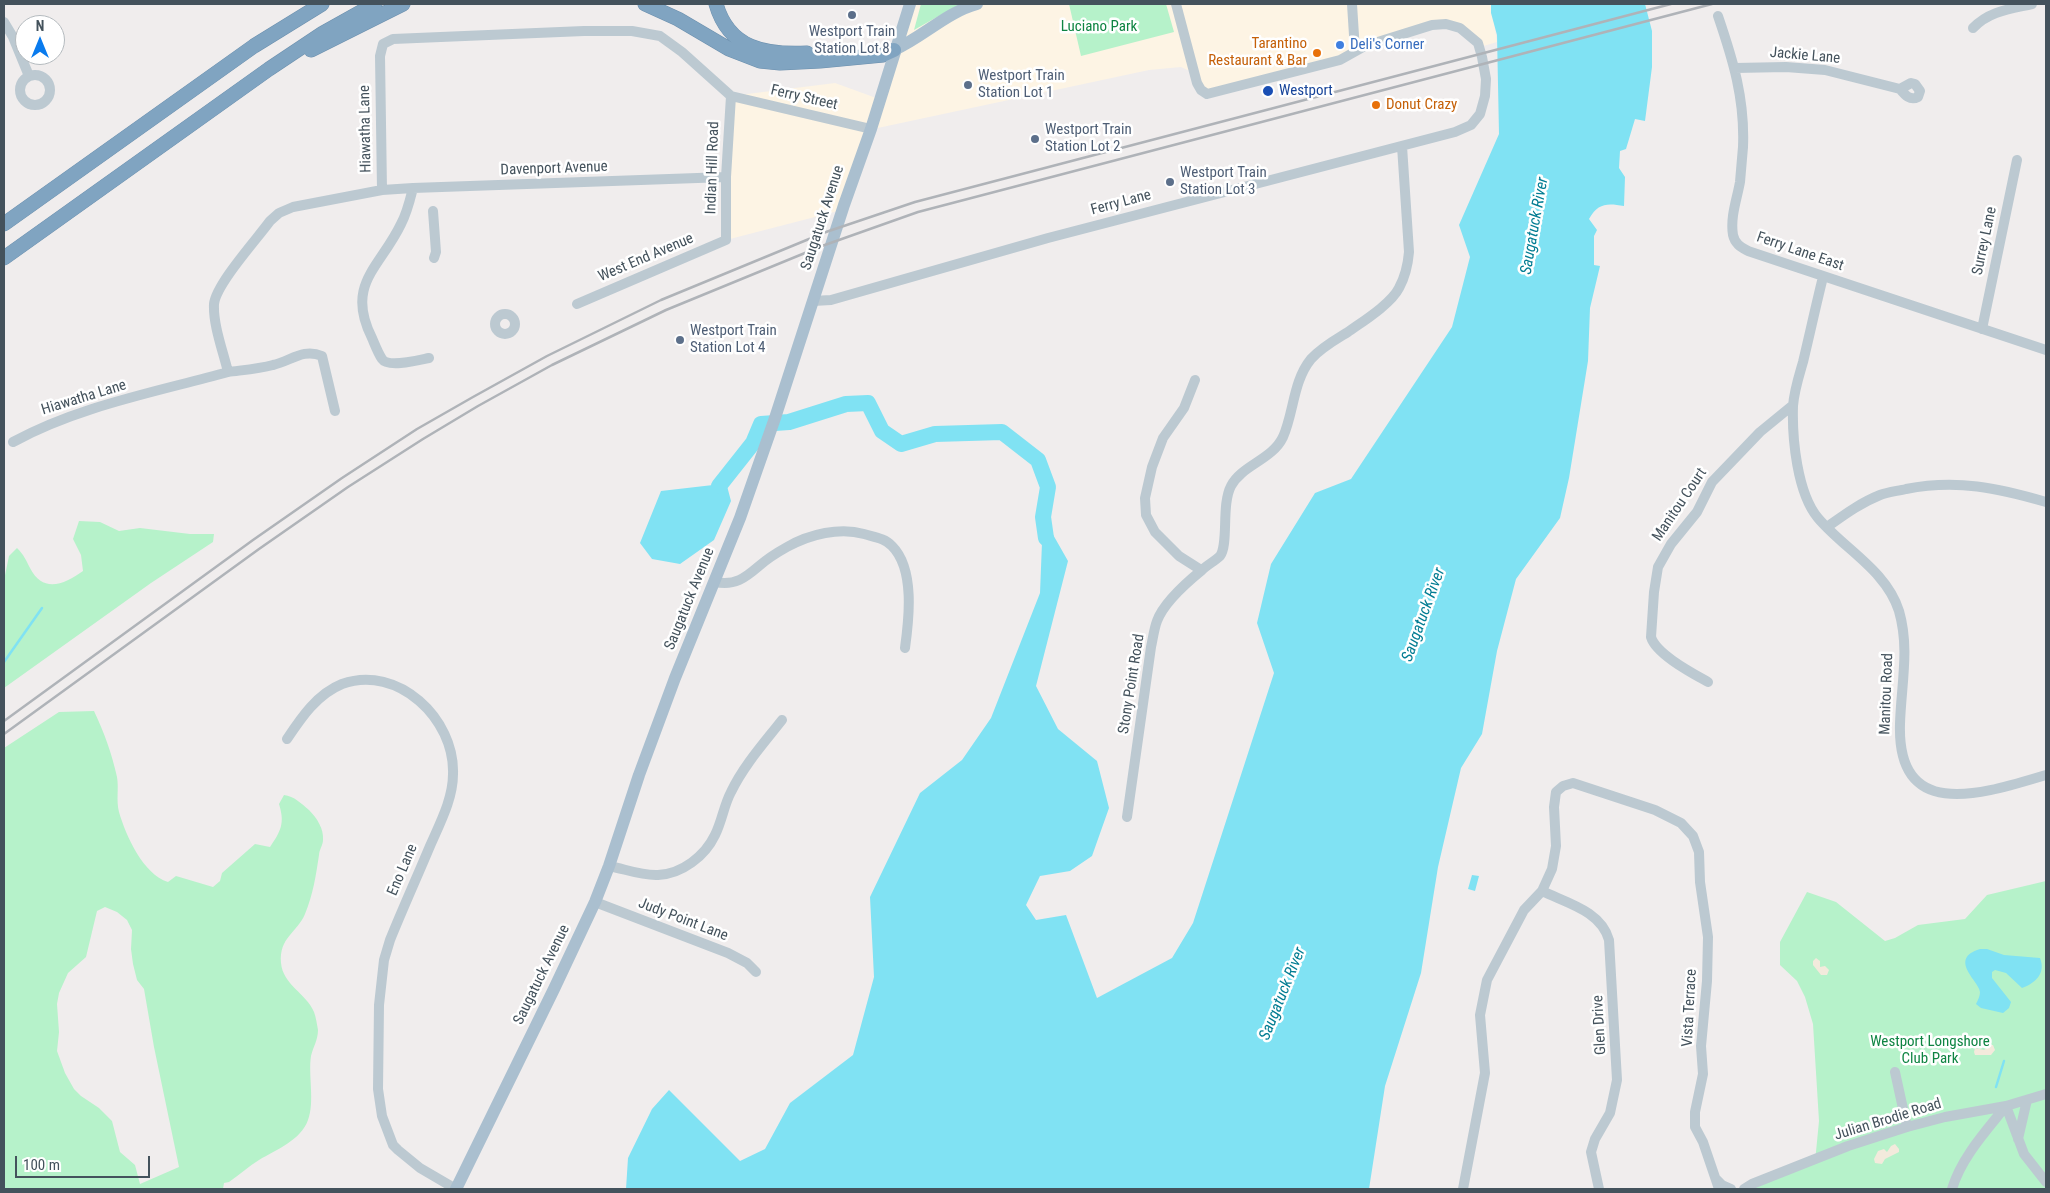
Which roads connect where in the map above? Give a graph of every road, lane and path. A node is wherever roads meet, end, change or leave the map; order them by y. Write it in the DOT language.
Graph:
graph roads {
  1 [pos="322,4"];
  2 [pos="376,4"];
  3 [pos="403,4"];
  4 [pos="645,4"];
  5 [pos="716,4"];
  6 [pos="910,4"];
  7 [pos="977,4"];
  8 [pos="1176,4"];
  9 [pos="1352,4"];
  10 [pos="2032,4"];
  11 [pos="1718,16"];
  12 [pos="4,22"];
  13 [pos="1973,28"];
  14 [pos="894,50"];
  15 [pos="1355,51"];
  16 [pos="1735,68"];
  17 [pos="269,69"];
  18 [pos="29,76"];
  19 [pos="1900,89"];
  20 [pos="731,96"];
  21 [pos="871,129"];
  22 [pos="1402,146"];
  23 [pos="2017,160"];
  24 [pos="726,177"];
  25 [pos="413,188"];
  26 [pos="382,190"];
  27 [pos="434,211"];
  28 [pos="4,224"];
  29 [pos="726,240"];
  30 [pos="4,258"];
  31 [pos="434,258"];
  32 [pos="1823,277"];
  33 [pos="813,301"];
  34 [pos="577,304"];
  35 [pos="1982,329"];
  36 [pos="2046,350"];
  37 [pos="430,358"];
  38 [pos="228,372"];
  39 [pos="1195,380"];
  40 [pos="1793,405"];
  41 [pos="335,411"];
  42 [pos="12,442"];
  43 [pos="2046,502"];
  44 [pos="1827,527"];
  45 [pos="1201,570"];
  46 [pos="716,582"];
  47 [pos="905,648"];
  48 [pos="1708,682"];
  49 [pos="782,720"];
  50 [pos="286,740"];
  51 [pos="2046,776"];
  52 [pos="1128,817"];
  53 [pos="609,866"];
  54 [pos="1542,891"];
  55 [pos="595,902"];
  56 [pos="756,972"];
  57 [pos="1895,1072"];
  58 [pos="2046,1094"];
  59 [pos="2027,1100"];
  60 [pos="2006,1106"];
  61 [pos="1908,1127"];
  62 [pos="2018,1139"];
  63 [pos="1715,1178"];
  64 [pos="2046,1182"];
  65 [pos="456,1189"];
  66 [pos="1463,1189"];
  67 [pos="1598,1189"];
  68 [pos="1719,1189"];
  69 [pos="1732,1189"];
  70 [pos="1744,1189"];
  71 [pos="1952,1189"];
  1 -- 28 [label="highway"];
  2 -- 17 [label="highway"];
  3 -- 17 [label="highway"];
  4 -- 14 [label="highway"];
  5 -- 14 [label="highway"];
  6 -- 14 [label="main road, Saugatuck Avenue"];
  7 -- 14 [label="main road"];
  8 -- 15 [label="street, Ferry Lane"];
  9 -- 15 [label="street"];
  10 -- 13 [label="street"];
  11 -- 16 [label="street, Ferry Lane East"];
  12 -- 18 [label="street"];
  14 -- 21 [label="main road, Saugatuck Avenue"];
  15 -- 22 [label="street, Ferry Lane"];
  16 -- 19 [label="street, Jackie Lane"];
  16 -- 32 [label="street, Ferry Lane East"];
  17 -- 30 [label="highway"];
  20 -- 21 [label="street, Ferry Street"];
  20 -- 24 [label="street, Indian Hill Road"];
  20 -- 26 [label="street, Hiawatha Lane"];
  21 -- 33 [label="main road, Saugatuck Avenue"];
  22 -- 33 [label="street, Ferry Lane"];
  22 -- 45 [label="street, Stony Point Road"];
  23 -- 35 [label="street, Surrey Lane"];
  24 -- 25 [label="street, Davenport Avenue"];
  24 -- 29 [label="street, Indian Hill Road"];
  25 -- 26 [label="street, Davenport Avenue"];
  25 -- 37 [label="street"];
  26 -- 38 [label="street, Hiawatha Lane"];
  27 -- 31 [label="street"];
  29 -- 34 [label="street, West End Avenue"];
  32 -- 35 [label="street, Ferry Lane East"];
  32 -- 40 [label="street, Manitou Road"];
  33 -- 46 [label="main road, Saugatuck Avenue"];
  35 -- 36 [label="street, Ferry Lane East"];
  38 -- 41 [label="street"];
  38 -- 42 [label="street, Hiawatha Lane"];
  39 -- 45 [label="street"];
  40 -- 44 [label="street, Manitou Road"];
  40 -- 48 [label="street, Manitou Court"];
  43 -- 44 [label="street"];
  44 -- 51 [label="street, Manitou Road"];
  45 -- 52 [label="street, Stony Point Road"];
  46 -- 47 [label="street"];
  46 -- 53 [label="main road, Saugatuck Avenue"];
  49 -- 53 [label="street"];
  50 -- 65 [label="street, Eno Lane"];
  53 -- 55 [label="main road, Saugatuck Avenue"];
  54 -- 63 [label="street, Vista Terrace"];
  54 -- 66 [label="street"];
  54 -- 67 [label="street, Glen Drive"];
  55 -- 56 [label="street, Judy Point Lane"];
  55 -- 65 [label="main road, Saugatuck Avenue"];
  57 -- 61 [label="street"];
  58 -- 59 [label="street, Julian Brodie Road"];
  59 -- 60 [label="street, Julian Brodie Road"];
  59 -- 62 [label="street"];
  60 -- 61 [label="street, Julian Brodie Road"];
  60 -- 62 [label="street"];
  60 -- 71 [label="street"];
  61 -- 70 [label="street, Julian Brodie Road"];
  62 -- 64 [label="street"];
  63 -- 68 [label="street, Vista Terrace"];
  63 -- 69 [label="street"];
  69 -- 70 [label="street"];
}
